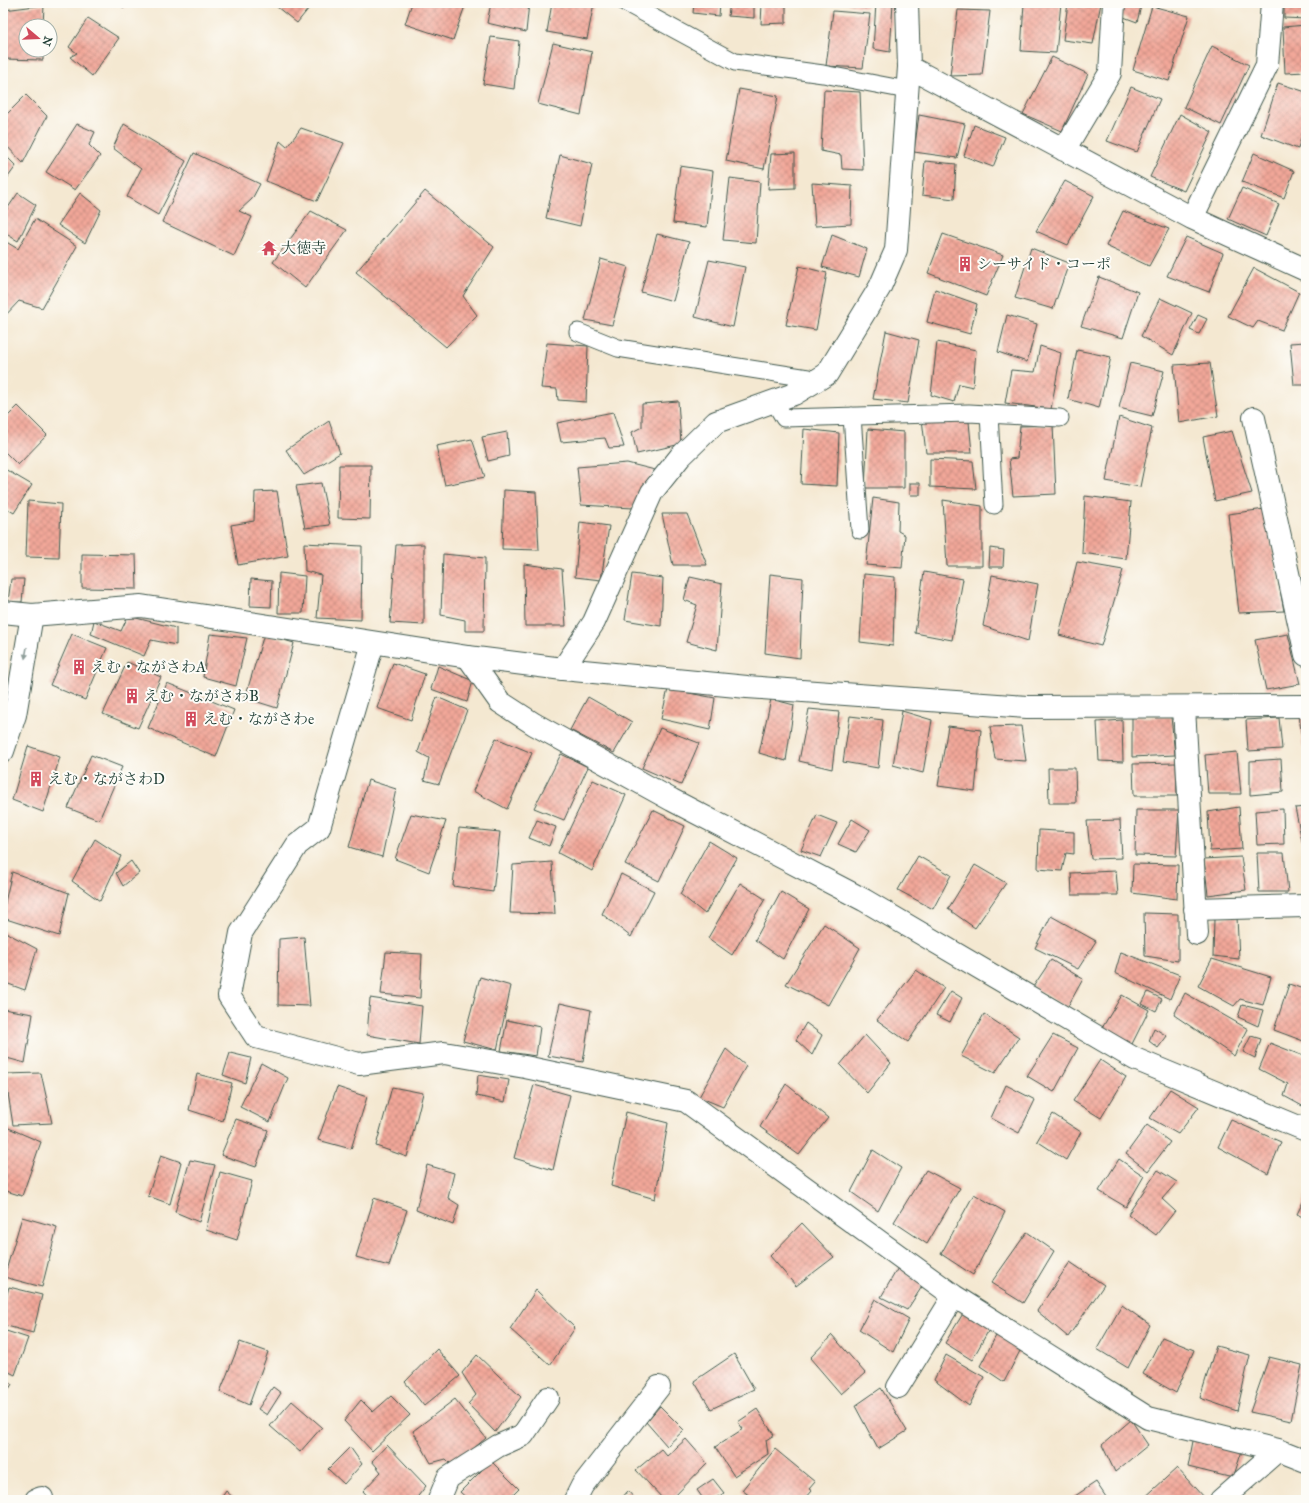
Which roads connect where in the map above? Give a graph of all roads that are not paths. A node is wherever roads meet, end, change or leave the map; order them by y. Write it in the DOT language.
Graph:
graph roads {
  1 [pos="626,3"];
  2 [pos="907,3"];
  3 [pos="1114,3"];
  4 [pos="1272,3"];
  5 [pos="909,67"];
  6 [pos="907,90"];
  7 [pos="1064,150"];
  8 [pos="1192,218"];
  9 [pos="1306,270"];
  10 [pos="578,332"];
  11 [pos="815,381"];
  12 [pos="774,401"];
  13 [pos="989,414"];
  14 [pos="852,416"];
  15 [pos="1060,418"];
  16 [pos="1254,418"];
  17 [pos="994,505"];
  18 [pos="860,530"];
  19 [pos="3,612"];
  20 [pos="32,615"];
  21 [pos="373,643"];
  22 [pos="1306,655"];
  23 [pos="468,657"];
  24 [pos="563,669"];
  25 [pos="1306,706"];
  26 [pos="1184,708"];
  27 [pos="3,751"];
  28 [pos="1306,906"];
  29 [pos="1195,909"];
  30 [pos="1196,934"];
  31 [pos="1306,1130"];
  32 [pos="954,1296"];
  33 [pos="898,1386"];
  34 [pos="659,1387"];
  35 [pos="548,1398"];
  36 [pos="1278,1450"];
  37 [pos="1306,1461"];
  38 [pos="438,1500"];
  39 [pos="575,1500"];
  40 [pos="1221,1500"];
  1 -- 6 [label="lane"];
  2 -- 5 [label="street"];
  3 -- 7 [label="street"];
  4 -- 8 [label="street"];
  5 -- 6 [label="street"];
  5 -- 7 [label="street"];
  6 -- 11 [label="street"];
  7 -- 8 [label="street"];
  8 -- 9 [label="street"];
  10 -- 11 [label="lane"];
  11 -- 12 [label="street"];
  12 -- 14 [label="lane"];
  12 -- 24 [label="street"];
  13 -- 14 [label="lane"];
  13 -- 15 [label="lane"];
  13 -- 17 [label="lane"];
  14 -- 18 [label="lane"];
  16 -- 22 [label="street"];
  19 -- 20 [label="street"];
  20 -- 21 [label="street"];
  20 -- 27 [label="street, one-way"];
  21 -- 23 [label="street"];
  21 -- 32 [label="street"];
  23 -- 24 [label="street"];
  23 -- 31 [label="street"];
  24 -- 26 [label="street"];
  25 -- 26 [label="street"];
  26 -- 29 [label="street"];
  28 -- 29 [label="street"];
  29 -- 30 [label="street"];
  32 -- 33 [label="street"];
  32 -- 36 [label="street"];
  34 -- 39 [label="street"];
  35 -- 38 [label="street"];
  36 -- 37 [label="street"];
  36 -- 40 [label="street"];
}
